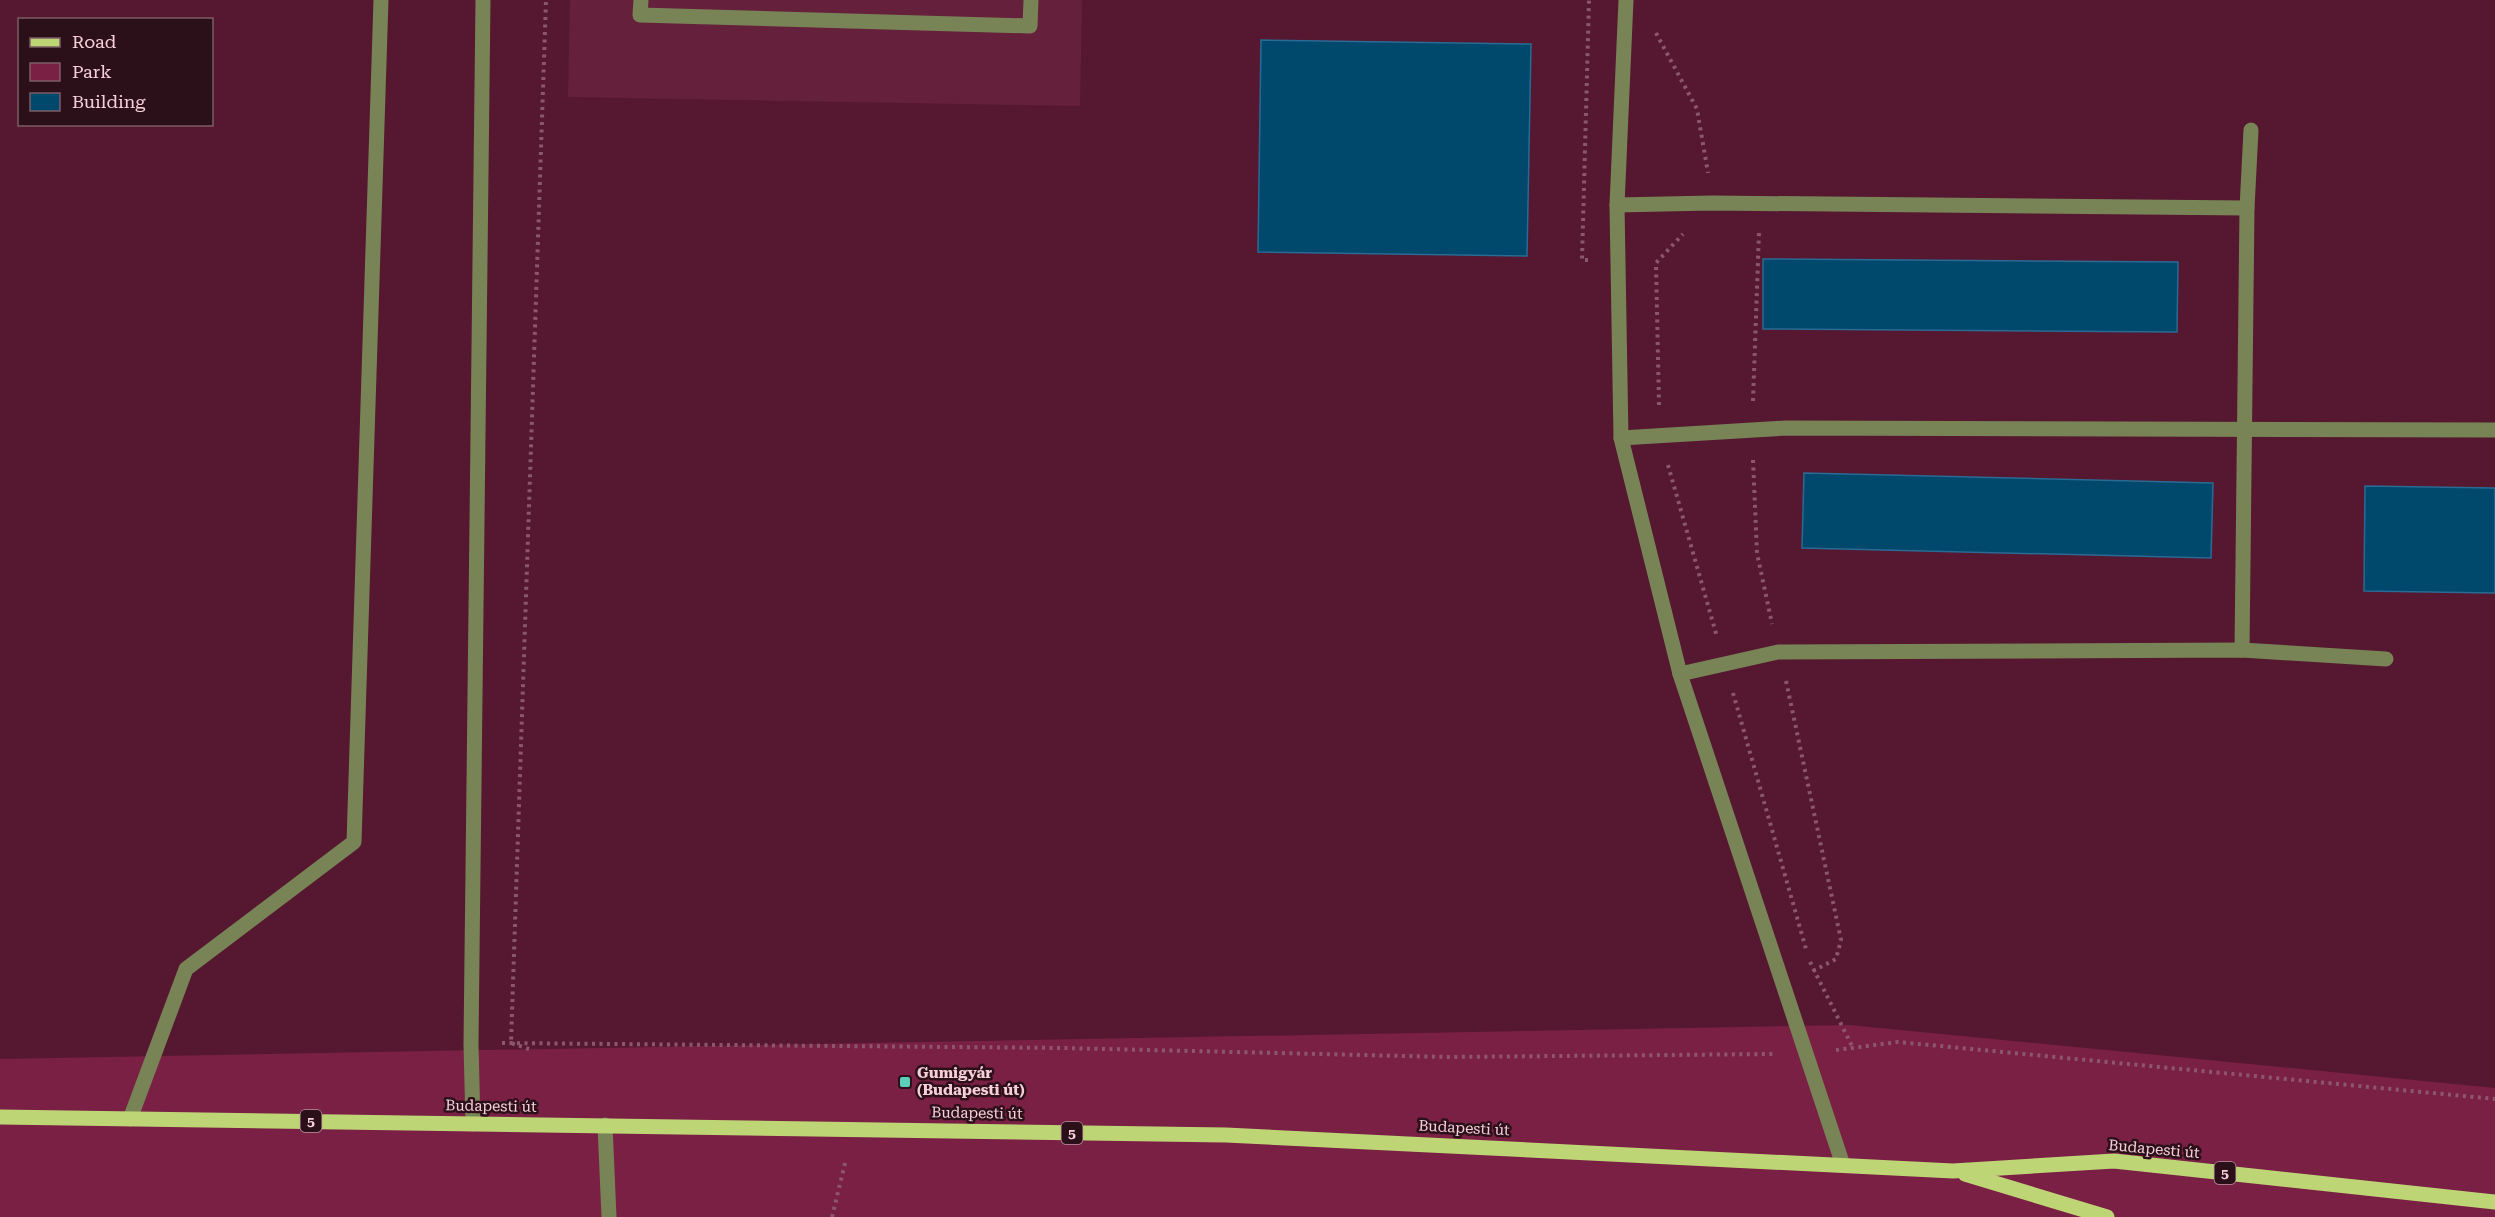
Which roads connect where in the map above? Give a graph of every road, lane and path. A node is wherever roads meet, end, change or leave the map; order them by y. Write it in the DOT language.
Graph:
graph roads {
  1 [pos="381,0"];
  2 [pos="483,0"];
  3 [pos="546,0"];
  4 [pos="641,0"];
  5 [pos="1031,0"];
  6 [pos="1589,0"];
  7 [pos="1626,0"];
  8 [pos="1652,26"];
  9 [pos="2251,130"];
  10 [pos="1713,203"];
  11 [pos="1760,204"];
  12 [pos="1617,205"];
  13 [pos="2247,208"];
  14 [pos="1582,260"];
  15 [pos="1752,430"];
  16 [pos="2495,430"];
  17 [pos="2245,431"];
  18 [pos="1660,436"];
  19 [pos="1621,438"];
  20 [pos="1718,641"];
  21 [pos="2242,650"];
  22 [pos="1778,652"];
  23 [pos="2386,659"];
  24 [pos="1680,674"];
  25 [pos="1731,687"];
  26 [pos="1815,970"];
  27 [pos="1780,979"];
  28 [pos="511,1043"];
  29 [pos="471,1044"];
  30 [pos="1853,1048"];
  31 [pos="529,1049"];
  32 [pos="1806,1054"];
  33 [pos="2495,1099"];
  34 [pos="0,1117"];
  35 [pos="130,1119"];
  36 [pos="473,1124"];
  37 [pos="605,1125"];
  38 [pos="853,1129"];
  39 [pos="1843,1165"];
  40 [pos="1953,1171"];
  41 [pos="2495,1202"];
  42 [pos="609,1217"];
  43 [pos="832,1217"];
  44 [pos="2107,1217"];
  1 -- 35 [label="street"];
  2 -- 29 [label="street"];
  3 -- 28 [label="path"];
  4 -- 5 [label="street"];
  6 -- 14 [label="path"];
  7 -- 12 [label="street"];
  8 -- 10 [label="path"];
  9 -- 13 [label="street"];
  10 -- 11 [label="street"];
  10 -- 12 [label="street"];
  10 -- 18 [label="path"];
  11 -- 13 [label="street"];
  11 -- 15 [label="path"];
  12 -- 19 [label="street"];
  13 -- 17 [label="street"];
  15 -- 17 [label="street"];
  15 -- 18 [label="street"];
  15 -- 22 [label="path"];
  16 -- 17 [label="street"];
  17 -- 21 [label="street"];
  18 -- 19 [label="street"];
  18 -- 20 [label="path"];
  19 -- 24 [label="street"];
  21 -- 22 [label="street"];
  21 -- 23 [label="street"];
  22 -- 24 [label="street"];
  22 -- 26 [label="path"];
  24 -- 27 [label="street"];
  25 -- 26 [label="path"];
  26 -- 27 [label="path"];
  26 -- 30 [label="path"];
  27 -- 32 [label="street"];
  28 -- 29 [label="path"];
  28 -- 31 [label="path"];
  28 -- 32 [label="path"];
  29 -- 36 [label="street"];
  30 -- 32 [label="path"];
  30 -- 33 [label="path"];
  32 -- 39 [label="street"];
  34 -- 35 [label="main road, Budapesti út / 5"];
  35 -- 36 [label="main road, Budapesti út / 5"];
  36 -- 37 [label="main road, Budapesti út / 5"];
  37 -- 38 [label="main road, Budapesti út / 5"];
  37 -- 42 [label="street"];
  38 -- 39 [label="main road, Budapesti út / 5"];
  38 -- 43 [label="path"];
  39 -- 40 [label="main road, Budapesti út / 5"];
  40 -- 41 [label="main road, Budapesti út / 5"];
  40 -- 44 [label="main road, Budapesti út / 5"];
}
